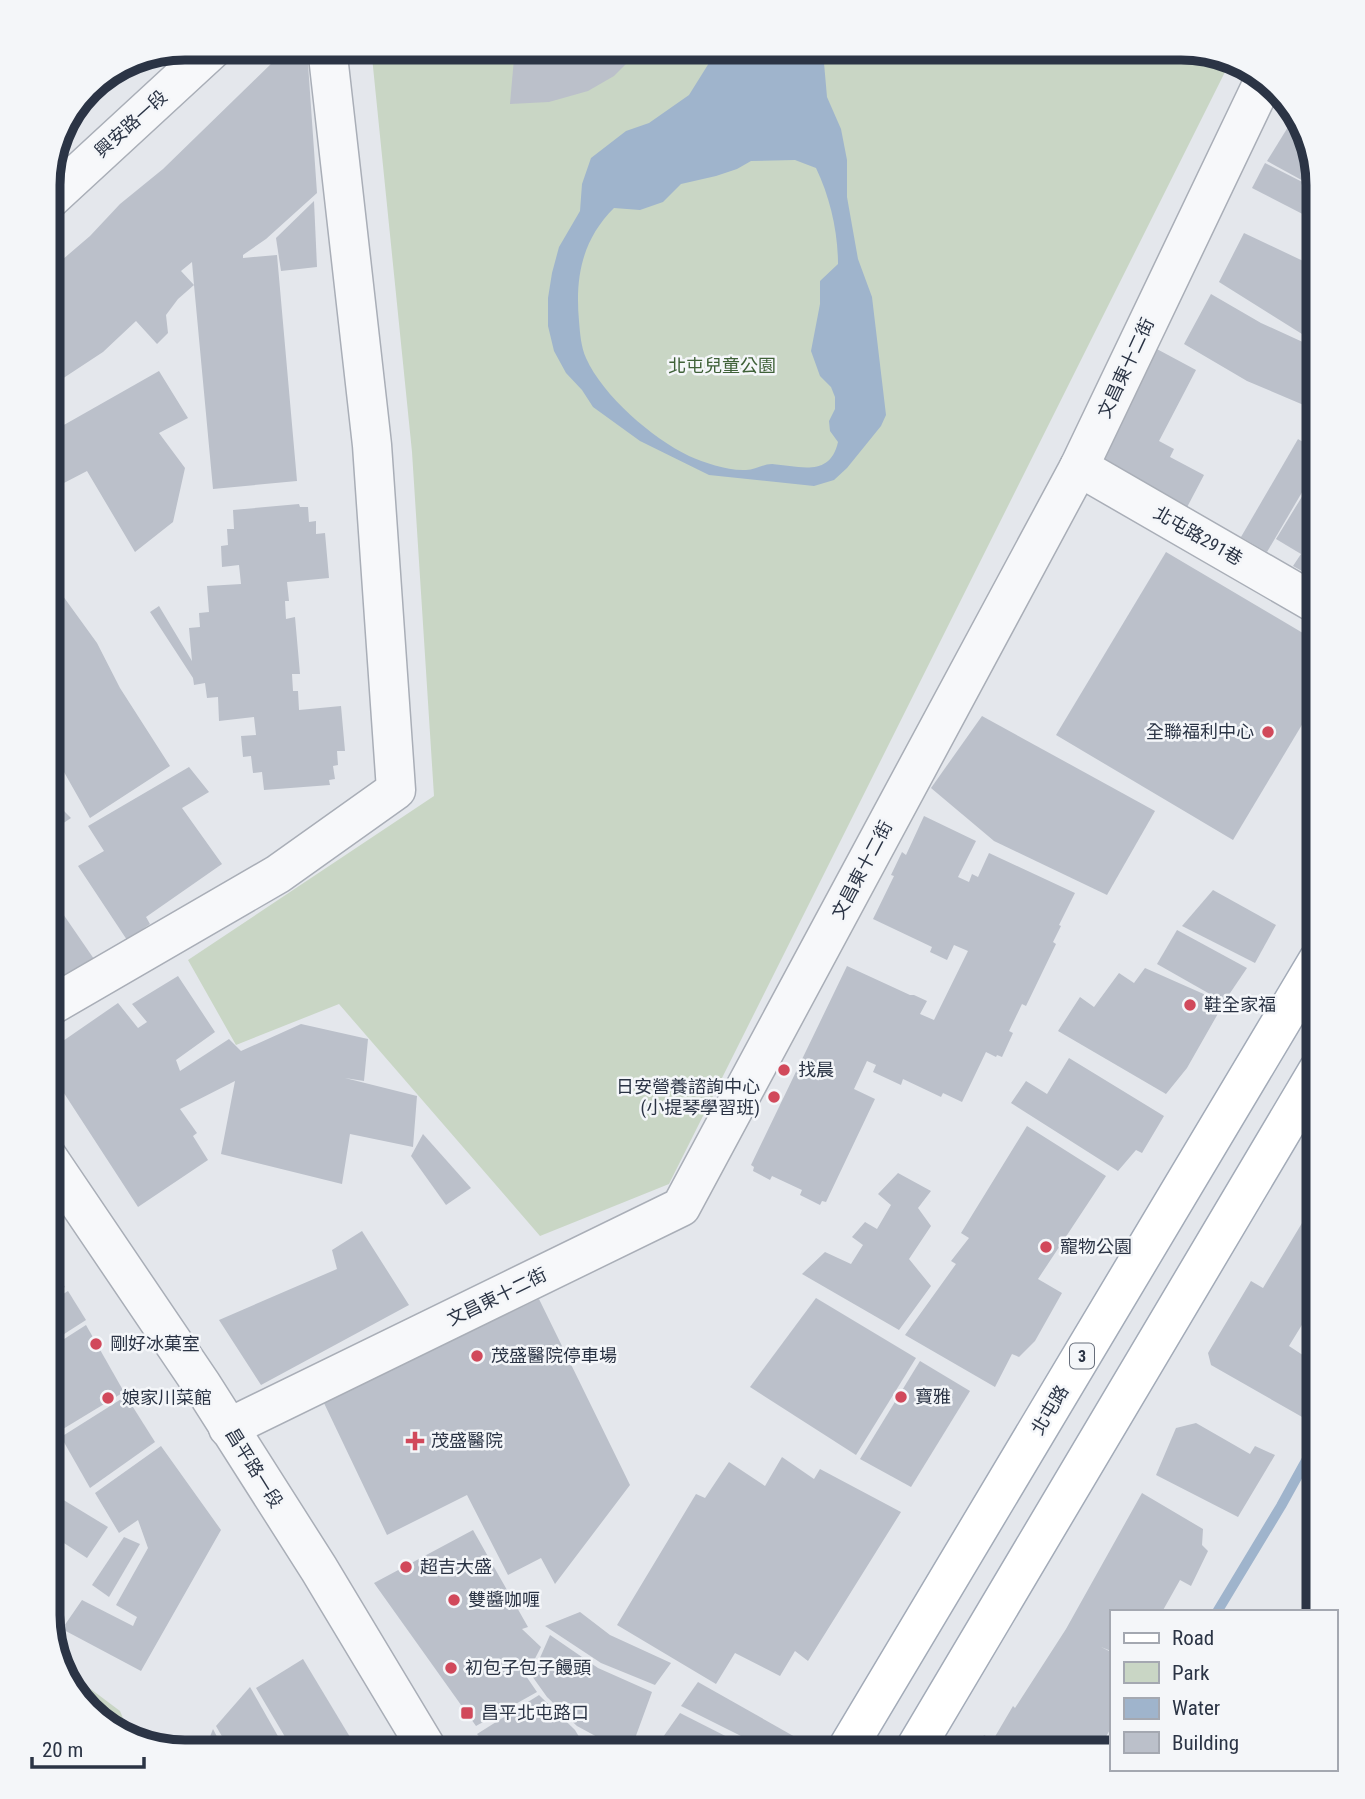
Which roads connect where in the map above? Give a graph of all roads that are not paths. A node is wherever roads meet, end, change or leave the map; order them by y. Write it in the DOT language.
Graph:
graph roads {
  1 [pos="201,60"];
  2 [pos="328,60"];
  3 [pos="1261,89"];
  4 [pos="60,190"];
  5 [pos="1079,467"];
  6 [pos="1306,598"];
  7 [pos="1306,980"];
  8 [pos="60,1000"];
  9 [pos="1306,1090"];
  10 [pos="60,1175"];
  11 [pos="228,1428"];
  12 [pos="422,1740"];
  13 [pos="852,1740"];
  14 [pos="921,1740"];
  1 -- 4 [label="street, 興安路一段"];
  2 -- 8 [label="street"];
  3 -- 5 [label="street, 文昌東十二街"];
  5 -- 6 [label="street, 北屯路291巷"];
  5 -- 11 [label="street, 文昌東十二街"];
  7 -- 13 [label="main road, 北屯路 / 3"];
  9 -- 14 [label="main road"];
  10 -- 11 [label="street, 昌平路一段"];
  11 -- 12 [label="street, 昌平路一段"];
}
